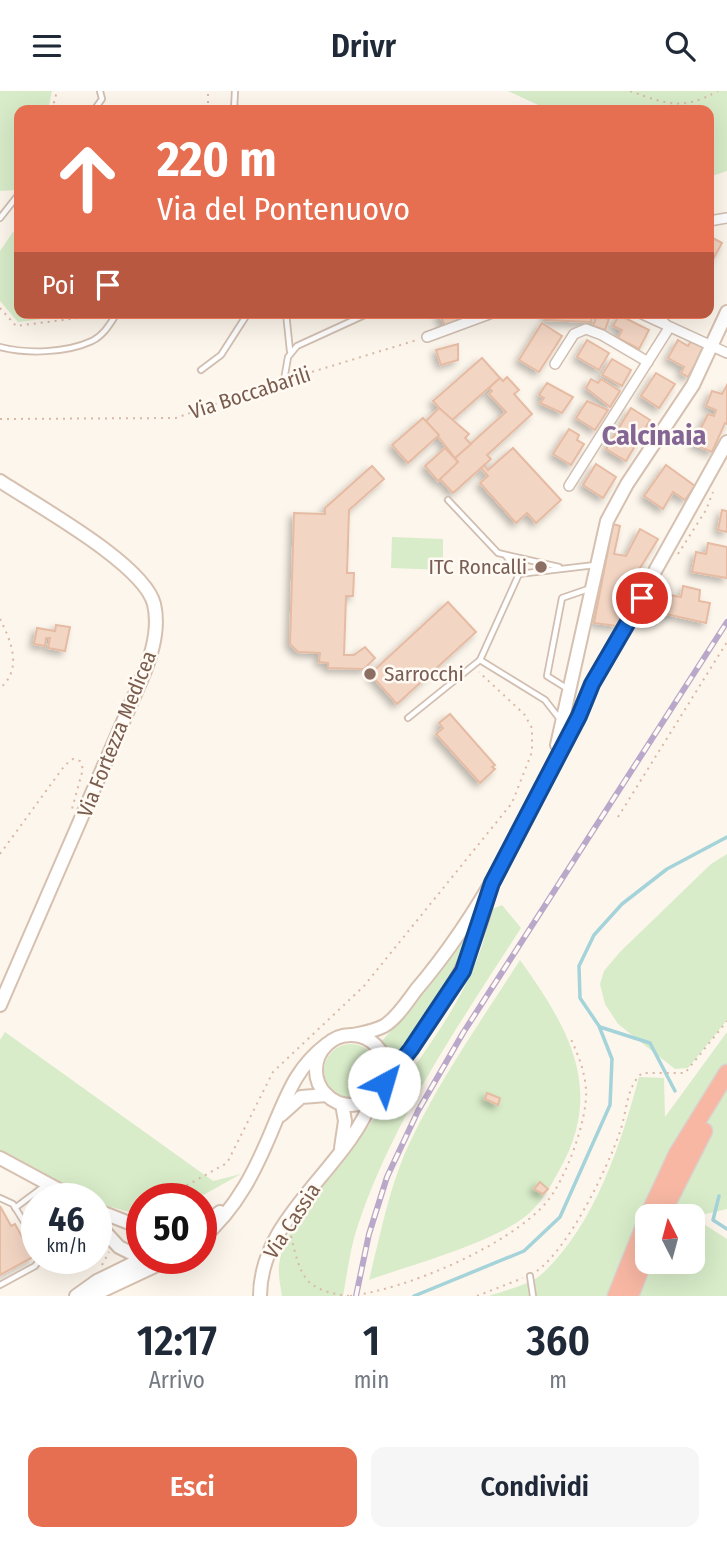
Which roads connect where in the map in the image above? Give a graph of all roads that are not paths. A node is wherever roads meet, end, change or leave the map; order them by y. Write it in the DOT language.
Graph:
graph roads {
  1 [pos="14,200"];
  2 [pos="0,218"];
  3 [pos="727,312"];
  4 [pos="113,319"];
  5 [pos="244,319"];
  6 [pos="287,319"];
  7 [pos="357,319"];
  8 [pos="476,319"];
  9 [pos="652,319"];
  10 [pos="661,319"];
  11 [pos="669,328"];
  12 [pos="427,337"];
  13 [pos="712,346"];
  14 [pos="0,347"];
  15 [pos="290,352"];
  16 [pos="727,353"];
  17 [pos="648,362"];
  18 [pos="555,364"];
  19 [pos="201,370"];
  20 [pos="284,380"];
  21 [pos="727,442"];
  22 [pos="0,481"];
  23 [pos="569,486"];
  24 [pos="448,500"];
  25 [pos="505,556"];
  26 [pos="596,565"];
  27 [pos="561,568"];
  28 [pos="519,574"];
  29 [pos="592,588"];
  30 [pos="480,660"];
  31 [pos="574,675"];
  32 [pos="570,691"];
  33 [pos="587,697"];
  34 [pos="408,718"];
  35 [pos="563,725"];
  36 [pos="542,784"];
  37 [pos="492,883"];
  38 [pos="0,1005"];
  39 [pos="353,1035"];
  40 [pos="327,1044"];
  41 [pos="727,1073"];
  42 [pos="384,1083"];
  43 [pos="727,1091"];
  44 [pos="327,1095"];
  45 [pos="373,1097"];
  46 [pos="342,1104"];
  47 [pos="277,1121"];
  48 [pos="340,1151"];
  49 [pos="0,1158"];
  50 [pos="0,1165"];
  51 [pos="39,1183"];
  52 [pos="40,1183"];
  53 [pos="239,1196"];
  54 [pos="0,1198"];
  55 [pos="21,1204"];
  56 [pos="654,1204"];
  57 [pos="666,1204"];
  58 [pos="15,1208"];
  59 [pos="217,1214"];
  60 [pos="21,1218"];
  61 [pos="217,1223"];
  62 [pos="112,1240"];
  63 [pos="115,1244"];
  64 [pos="635,1248"];
  65 [pos="126,1250"];
  66 [pos="126,1267"];
  67 [pos="112,1273"];
  68 [pos="21,1274"];
  69 [pos="110,1274"];
  70 [pos="138,1274"];
  71 [pos="639,1274"];
  72 [pos="530,1276"];
  73 [pos="0,1285"];
  74 [pos="76,1296"];
  75 [pos="91,1296"];
  76 [pos="260,1296"];
  77 [pos="533,1296"];
  78 [pos="616,1296"];
  79 [pos="630,1296"];
  1 -- 2 [label="lane"];
  3 -- 13 [label="main road"];
  4 -- 14 [label="lane"];
  5 -- 19 [label="lane"];
  6 -- 15 [label="lane"];
  7 -- 15 [label="lane"];
  8 -- 12 [label="street"];
  9 -- 11 [label="street"];
  10 -- 11 [label="street"];
  11 -- 13 [label="street"];
  11 -- 17 [label="street"];
  13 -- 16 [label="street"];
  13 -- 26 [label="main road"];
  15 -- 20 [label="lane"];
  17 -- 18 [label="street"];
  17 -- 23 [label="street"];
  21 -- 33 [label="main road"];
  22 -- 38 [label="main road, Via Fortezza Medicea"];
  24 -- 25 [label="lane"];
  25 -- 27 [label="lane"];
  25 -- 28 [label="lane"];
  26 -- 27 [label="lane"];
  26 -- 29 [label="main road"];
  27 -- 28 [label="lane"];
  28 -- 30 [label="lane"];
  29 -- 31 [label="main road"];
  29 -- 32 [label="lane"];
  30 -- 34 [label="lane"];
  30 -- 35 [label="lane"];
  31 -- 32 [label="main road"];
  31 -- 33 [label="main road"];
  32 -- 35 [label="main road"];
  33 -- 36 [label="main road"];
  35 -- 36 [label="main road"];
  36 -- 37 [label="main road, Via Cassia"];
  37 -- 39 [label="main road, Via Cassia"];
  37 -- 42 [label="main road, Via Cassia"];
  39 -- 40 [label="main road, Via Cassia"];
  39 -- 42 [label="main road"];
  40 -- 44 [label="main road"];
  40 -- 47 [label="main road"];
  41 -- 56 [label="highway"];
  42 -- 45 [label="main road, Via Cassia"];
  43 -- 57 [label="highway"];
  44 -- 46 [label="main road"];
  44 -- 47 [label="main road"];
  45 -- 46 [label="main road"];
  45 -- 48 [label="main road, Via Cassia"];
  46 -- 48 [label="main road"];
  47 -- 53 [label="main road"];
  48 -- 76 [label="main road, Via Cassia"];
  49 -- 52 [label="main road"];
  50 -- 51 [label="main road"];
  53 -- 59 [label="main road"];
  53 -- 61 [label="main road"];
  54 -- 58 [label="lane"];
  55 -- 58 [label="lane"];
  58 -- 60 [label="lane"];
  62 -- 63 [label="main road"];
  63 -- 65 [label="main road"];
  63 -- 67 [label="main road"];
  64 -- 78 [label="highway"];
  66 -- 67 [label="main road"];
  68 -- 73 [label="lane"];
  69 -- 74 [label="main road"];
  70 -- 75 [label="main road"];
  71 -- 79 [label="highway"];
  72 -- 77 [label="lane"];
}
